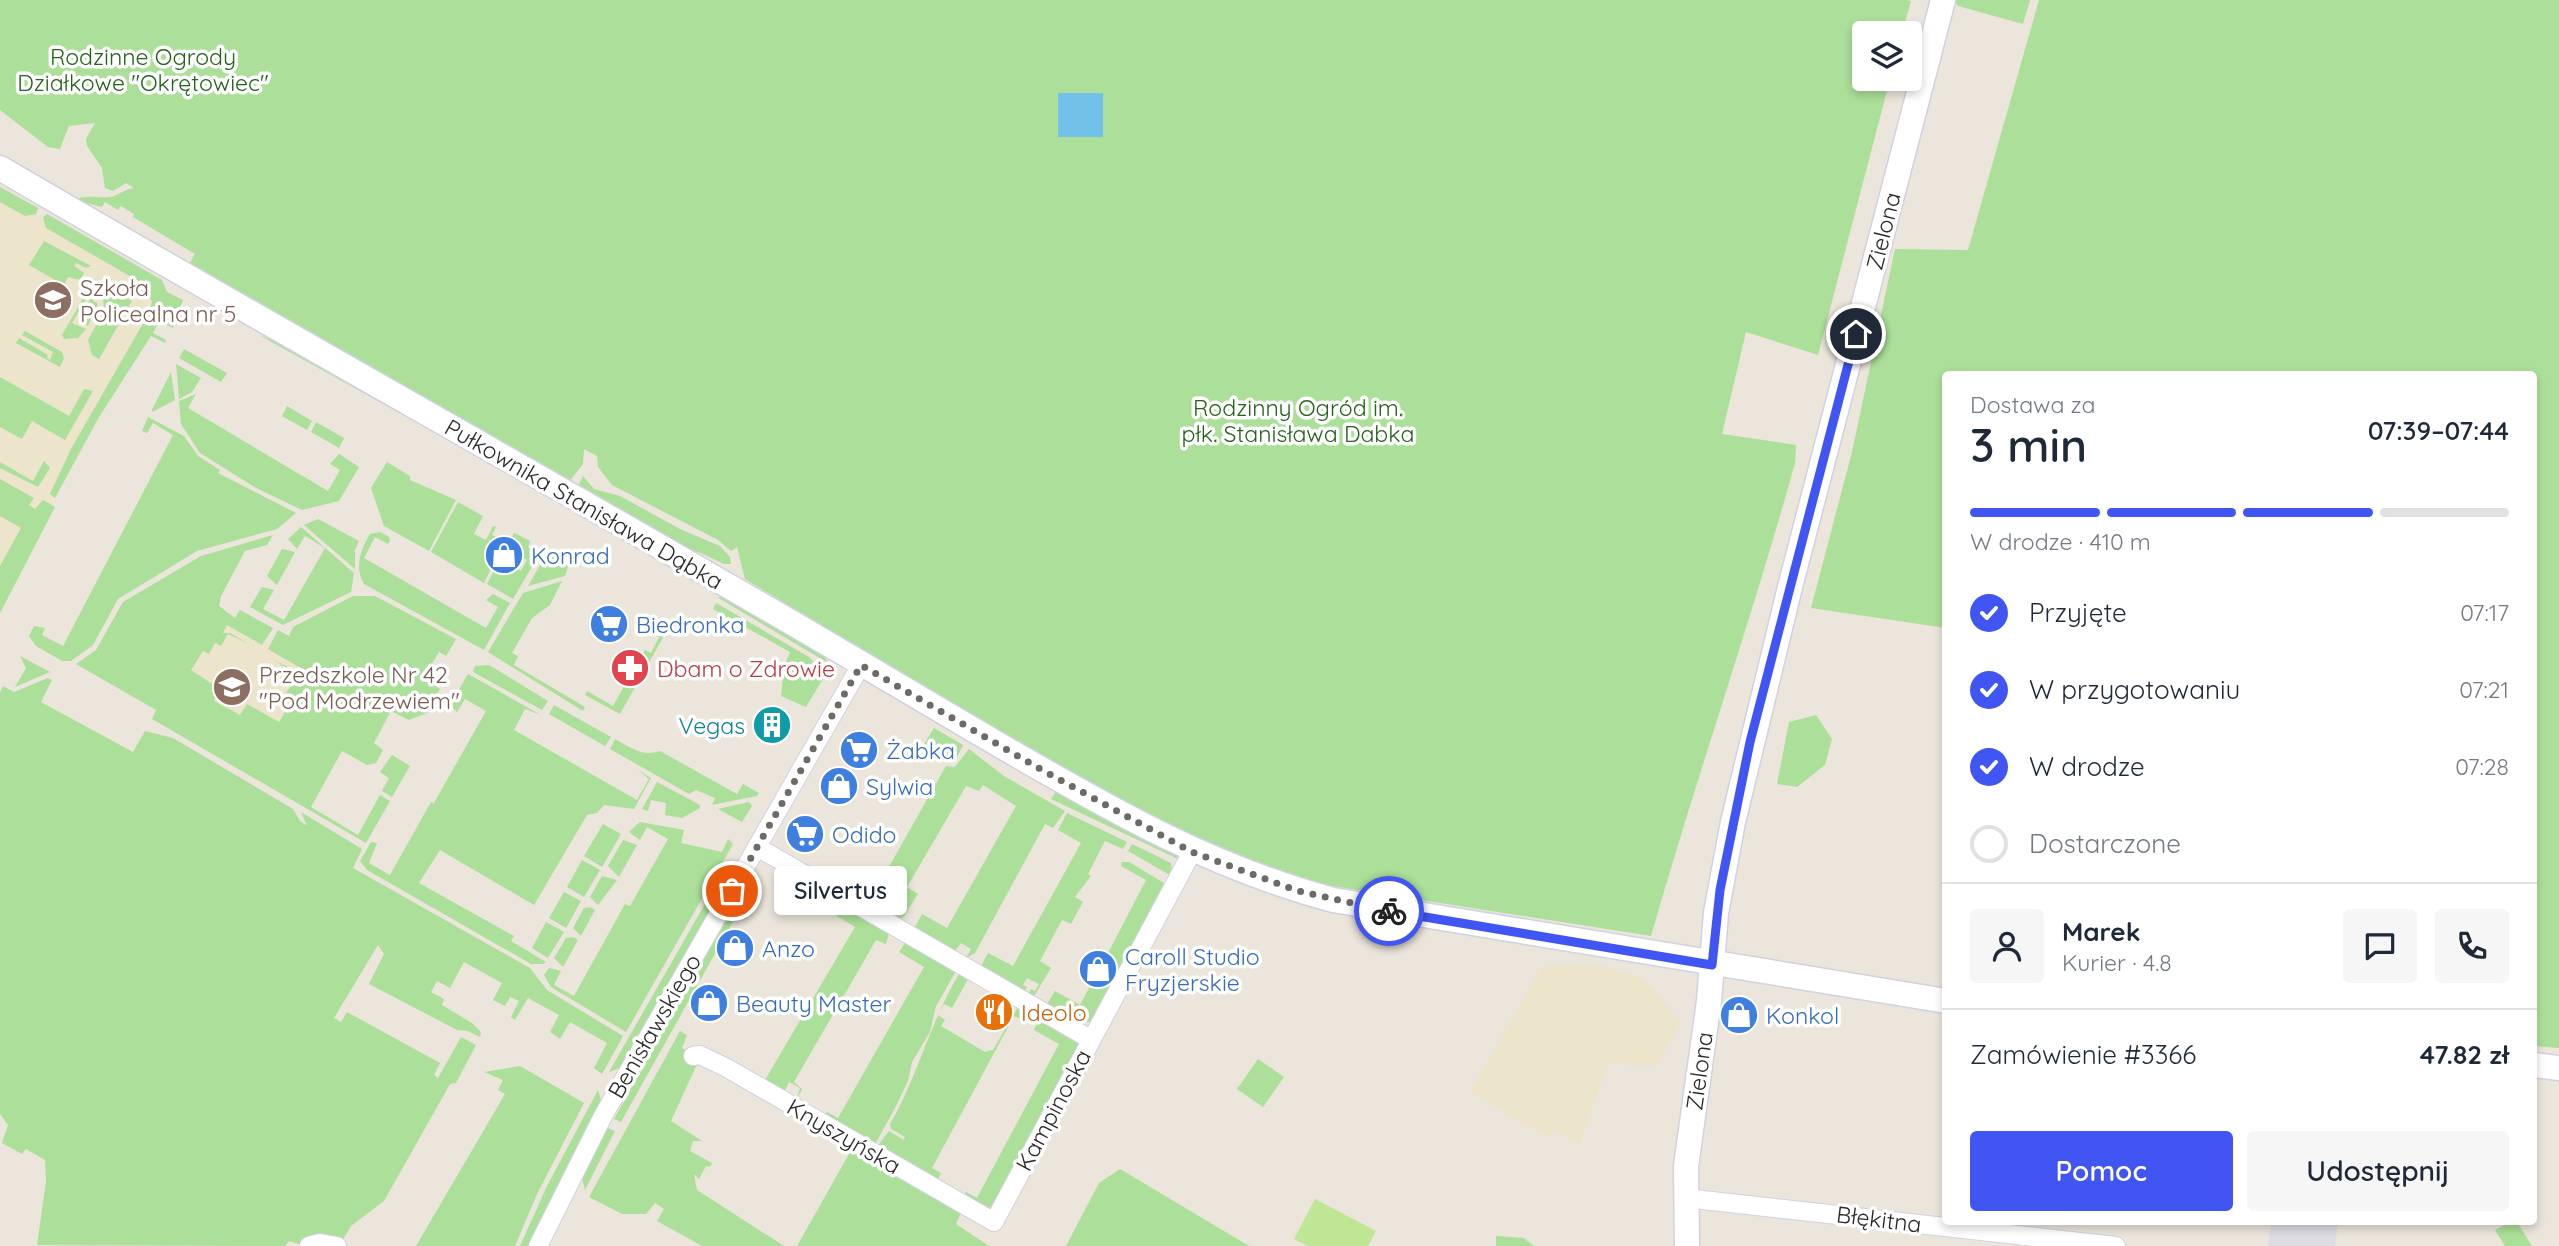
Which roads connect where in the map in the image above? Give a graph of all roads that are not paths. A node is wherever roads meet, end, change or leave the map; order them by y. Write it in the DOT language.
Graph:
graph roads {
  1 [pos="1942,0"];
  2 [pos="0,168"];
  3 [pos="861,665"];
  4 [pos="757,847"];
  5 [pos="1192,852"];
  6 [pos="1712,965"];
  7 [pos="1942,1000"];
  8 [pos="1090,1039"];
  9 [pos="693,1056"];
  10 [pos="2537,1065"];
  11 [pos="2559,1068"];
  12 [pos="1685,1198"];
  13 [pos="994,1222"];
  14 [pos="309,1246"];
  15 [pos="337,1246"];
  16 [pos="538,1246"];
  17 [pos="1687,1246"];
  18 [pos="2116,1246"];
  1 -- 6 [label="street, Zielona"];
  2 -- 3 [label="street, Pułkownika Stanisława Dąbka"];
  3 -- 4 [label="street, Benisławskiego"];
  3 -- 5 [label="street, Pułkownika Stanisława Dąbka"];
  4 -- 8 [label="street"];
  4 -- 16 [label="street, Benisławskiego"];
  5 -- 6 [label="street, Pułkownika Stanisława Dąbka"];
  5 -- 8 [label="street, Kampinoska"];
  6 -- 7 [label="street, Pułkownika Stanisława Dąbka"];
  6 -- 12 [label="street, Zielona"];
  8 -- 13 [label="street, Kampinoska"];
  9 -- 13 [label="street, Knyszyńska"];
  10 -- 11 [label="street"];
  12 -- 17 [label="street, Zielona"];
  12 -- 18 [label="street, Błękitna"];
  14 -- 15 [label="street"];
}
